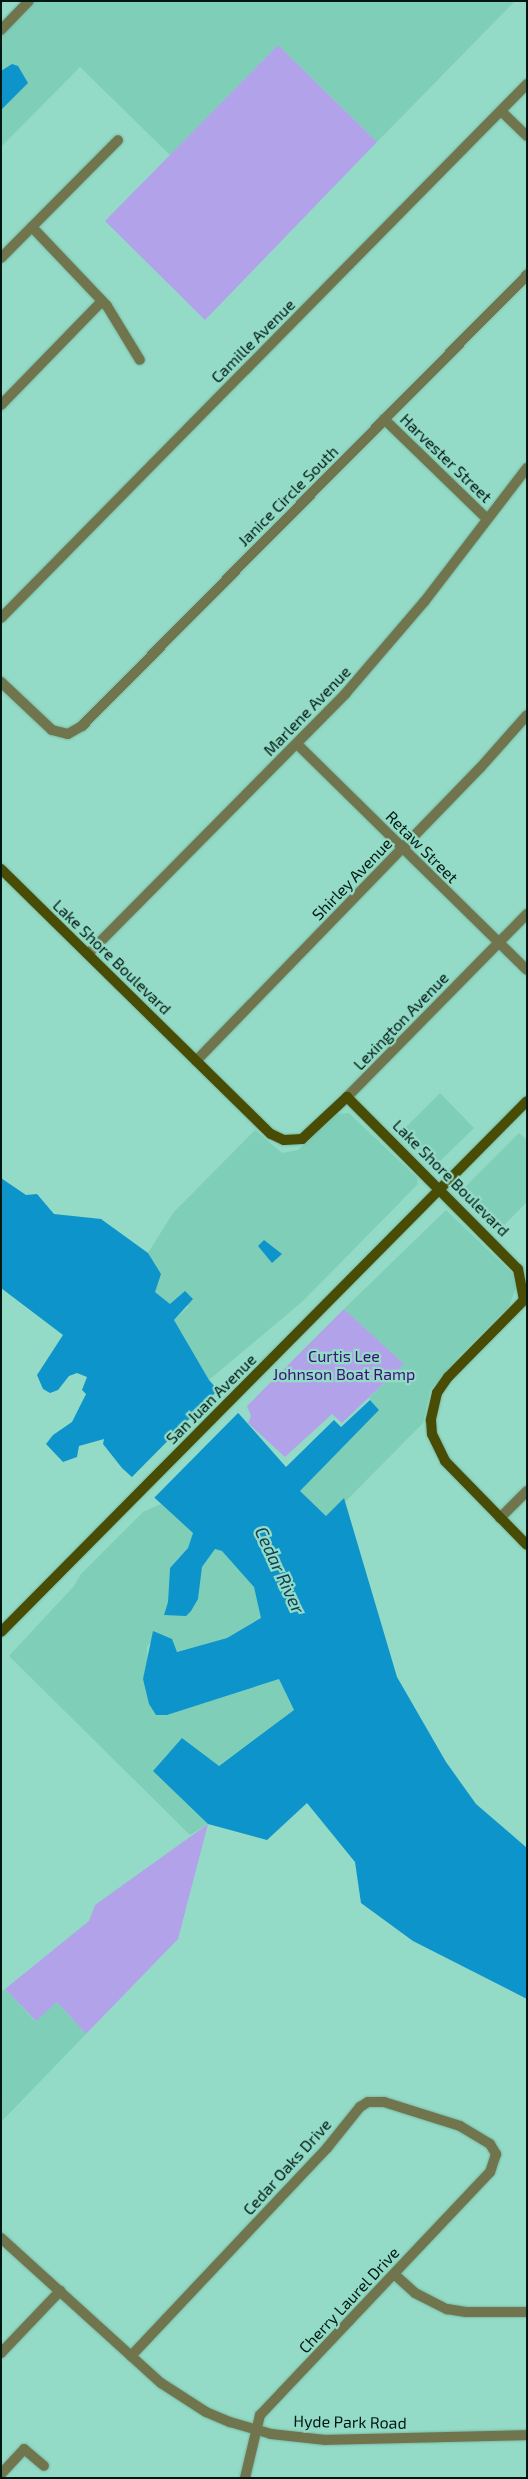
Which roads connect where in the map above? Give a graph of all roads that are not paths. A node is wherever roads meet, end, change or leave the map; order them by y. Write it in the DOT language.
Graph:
graph roads {
  1 [pos="29,1"];
  2 [pos="1,30"];
  3 [pos="527,84"];
  4 [pos="501,111"];
  5 [pos="527,136"];
  6 [pos="118,140"];
  7 [pos="32,227"];
  8 [pos="4,251"];
  9 [pos="527,275"];
  10 [pos="102,301"];
  11 [pos="140,360"];
  12 [pos="1,405"];
  13 [pos="384,419"];
  14 [pos="527,468"];
  15 [pos="486,518"];
  16 [pos="1,618"];
  17 [pos="1,682"];
  18 [pos="527,715"];
  19 [pos="296,744"];
  20 [pos="402,848"];
  21 [pos="1,870"];
  22 [pos="527,914"];
  23 [pos="498,942"];
  24 [pos="88,954"];
  25 [pos="527,970"];
  26 [pos="196,1061"];
  27 [pos="348,1097"];
  28 [pos="527,1101"];
  29 [pos="291,1141"];
  30 [pos="440,1188"];
  31 [pos="526,1299"];
  32 [pos="527,1491"];
  33 [pos="500,1518"];
  34 [pos="527,1545"];
  35 [pos="3,1628"];
  36 [pos="496,2154"];
  37 [pos="1,2238"];
  38 [pos="394,2274"];
  39 [pos="60,2291"];
  40 [pos="527,2312"];
  41 [pos="1,2352"];
  42 [pos="131,2356"];
  43 [pos="256,2431"];
  44 [pos="527,2434"];
  45 [pos="44,2466"];
  46 [pos="1,2474"];
  47 [pos="245,2478"];
  1 -- 2 [label="street"];
  3 -- 4 [label="street, Camille Avenue"];
  4 -- 5 [label="street"];
  4 -- 16 [label="street, Camille Avenue"];
  6 -- 7 [label="street"];
  7 -- 8 [label="street"];
  7 -- 10 [label="street"];
  9 -- 13 [label="street, Janice Circle South"];
  10 -- 11 [label="street"];
  10 -- 12 [label="street"];
  13 -- 15 [label="street, Harvester Street"];
  13 -- 17 [label="street, Janice Circle South"];
  14 -- 15 [label="street, Marlene Avenue"];
  15 -- 19 [label="street, Marlene Avenue"];
  18 -- 20 [label="street, Shirley Avenue"];
  19 -- 20 [label="street, Retaw Street"];
  19 -- 24 [label="street, Marlene Avenue"];
  20 -- 23 [label="street, Retaw Street"];
  20 -- 26 [label="street, Shirley Avenue"];
  21 -- 24 [label="street, Lake Shore Boulevard"];
  22 -- 23 [label="street, Lexington Avenue"];
  23 -- 25 [label="street, Retaw Street"];
  23 -- 27 [label="street, Lexington Avenue"];
  24 -- 26 [label="street, Lake Shore Boulevard"];
  26 -- 29 [label="street, Lake Shore Boulevard"];
  27 -- 29 [label="street, Lexington Avenue"];
  27 -- 30 [label="street, Lake Shore Boulevard"];
  28 -- 30 [label="street, San Juan Avenue"];
  30 -- 31 [label="street, Lake Shore Boulevard"];
  30 -- 35 [label="street, San Juan Avenue"];
  31 -- 33 [label="street, Lake Shore Boulevard"];
  32 -- 33 [label="street"];
  33 -- 34 [label="street, Lake Shore Boulevard"];
  36 -- 38 [label="street, Cherry Laurel Drive"];
  36 -- 42 [label="street, Cedar Oaks Drive"];
  37 -- 39 [label="street, Hyde Park Road"];
  38 -- 40 [label="street"];
  38 -- 43 [label="street, Cherry Laurel Drive"];
  39 -- 41 [label="street"];
  39 -- 42 [label="street, Hyde Park Road"];
  42 -- 43 [label="street, Hyde Park Road"];
  43 -- 44 [label="street, Hyde Park Road"];
  43 -- 47 [label="street, Cherry Laurel Drive"];
  45 -- 46 [label="street"];
}
